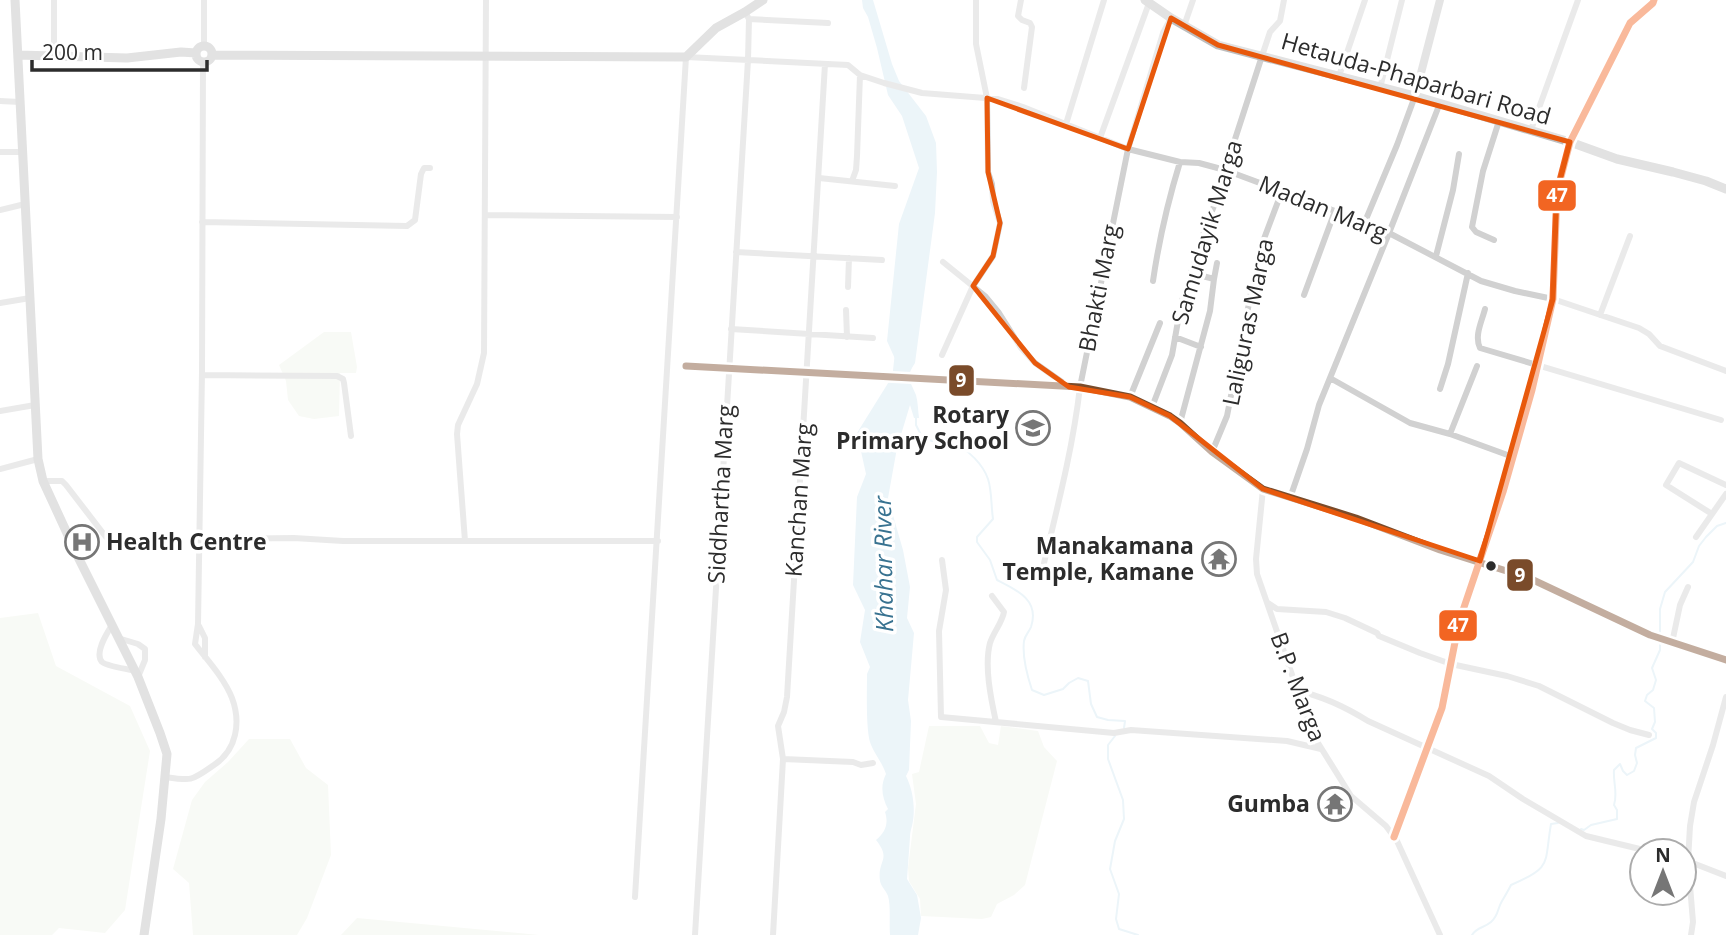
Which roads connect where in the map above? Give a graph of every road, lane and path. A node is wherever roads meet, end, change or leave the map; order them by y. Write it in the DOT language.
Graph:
graph roads {
  1 [pos="15,0"];
  2 [pos="54,0"];
  3 [pos="204,0"];
  4 [pos="486,0"];
  5 [pos="762,0"];
  6 [pos="976,0"];
  7 [pos="1021,0"];
  8 [pos="1104,0"];
  9 [pos="1192,0"];
  10 [pos="1284,0"];
  11 [pos="1365,0"];
  12 [pos="1402,0"];
  13 [pos="1440,0"];
  14 [pos="1578,0"];
  15 [pos="1654,0"];
  16 [pos="1147,1"];
  17 [pos="747,16"];
  18 [pos="1171,18"];
  19 [pos="828,23"];
  20 [pos="1184,26"];
  21 [pos="204,46"];
  22 [pos="196,53"];
  23 [pos="18,55"];
  24 [pos="212,55"];
  25 [pos="54,56"];
  26 [pos="486,56"];
  27 [pos="1262,56"];
  28 [pos="687,57"];
  29 [pos="748,60"];
  30 [pos="204,62"];
  31 [pos="825,64"];
  32 [pos="860,75"];
  33 [pos="1339,76"];
  34 [pos="1024,88"];
  35 [pos="1380,88"];
  36 [pos="1415,96"];
  37 [pos="987,98"];
  38 [pos="0,101"];
  39 [pos="20,102"];
  40 [pos="1440,103"];
  41 [pos="1499,121"];
  42 [pos="1066,124"];
  43 [pos="1531,130"];
  44 [pos="1100,138"];
  45 [pos="1570,142"];
  46 [pos="1128,149"];
  47 [pos="0,152"];
  48 [pos="23,152"];
  49 [pos="1459,154"];
  50 [pos="1180,162"];
  51 [pos="430,168"];
  52 [pos="1225,170"];
  53 [pos="819,178"];
  54 [pos="852,181"];
  55 [pos="895,186"];
  56 [pos="1726,189"];
  57 [pos="1282,191"];
  58 [pos="25,204"];
  59 [pos="0,210"];
  60 [pos="1335,211"];
  61 [pos="485,215"];
  62 [pos="677,216"];
  63 [pos="202,222"];
  64 [pos="1364,224"];
  65 [pos="1389,233"];
  66 [pos="1630,236"];
  67 [pos="1494,240"];
  68 [pos="736,252"];
  69 [pos="814,256"];
  70 [pos="1436,256"];
  71 [pos="849,258"];
  72 [pos="882,260"];
  73 [pos="943,262"];
  74 [pos="1217,263"];
  75 [pos="1468,273"];
  76 [pos="1191,274"];
  77 [pos="1214,279"];
  78 [pos="1153,281"];
  79 [pos="973,286"];
  80 [pos="848,287"];
  81 [pos="1304,295"];
  82 [pos="30,298"];
  83 [pos="1553,299"];
  84 [pos="0,303"];
  85 [pos="1485,309"];
  86 [pos="846,310"];
  87 [pos="1600,315"];
  88 [pos="1160,323"];
  89 [pos="731,329"];
  90 [pos="810,334"];
  91 [pos="847,337"];
  92 [pos="873,338"];
  93 [pos="1175,338"];
  94 [pos="1201,346"];
  95 [pos="942,355"];
  96 [pos="1537,365"];
  97 [pos="686,366"];
  98 [pos="1477,366"];
  99 [pos="728,368"];
  100 [pos="1726,370"];
  101 [pos="807,372"];
  102 [pos="202,375"];
  103 [pos="1330,379"];
  104 [pos="1069,387"];
  105 [pos="1080,387"];
  106 [pos="1440,389"];
  107 [pos="1130,397"];
  108 [pos="35,405"];
  109 [pos="1152,407"];
  110 [pos="0,411"];
  111 [pos="1721,420"];
  112 [pos="1180,423"];
  113 [pos="1450,435"];
  114 [pos="351,436"];
  115 [pos="1212,452"];
  116 [pos="1513,457"];
  117 [pos="38,458"];
  118 [pos="0,469"];
  119 [pos="43,481"];
  120 [pos="1726,485"];
  121 [pos="1263,489"];
  122 [pos="1726,494"];
  123 [pos="1290,498"];
  124 [pos="1712,514"];
  125 [pos="106,537"];
  126 [pos="1696,537"];
  127 [pos="199,539"];
  128 [pos="465,541"];
  129 [pos="658,541"];
  130 [pos="943,560"];
  131 [pos="1480,561"];
  132 [pos="1044,564"];
  133 [pos="1688,587"];
  134 [pos="992,596"];
  135 [pos="1266,602"];
  136 [pos="198,624"];
  137 [pos="112,625"];
  138 [pos="118,638"];
  139 [pos="1670,642"];
  140 [pos="205,657"];
  141 [pos="1726,659"];
  142 [pos="1451,664"];
  143 [pos="136,674"];
  144 [pos="1298,691"];
  145 [pos="1726,697"];
  146 [pos="996,722"];
  147 [pos="1649,735"];
  148 [pos="1321,749"];
  149 [pos="1428,749"];
  150 [pos="783,759"];
  151 [pos="873,763"];
  152 [pos="165,777"];
  153 [pos="1394,837"];
  154 [pos="1689,837"];
  155 [pos="1628,846"];
  156 [pos="1698,865"];
  157 [pos="1726,876"];
  158 [pos="635,897"];
  159 [pos="1691,907"];
  160 [pos="144,935"];
  161 [pos="695,935"];
  162 [pos="773,935"];
  163 [pos="1440,935"];
  164 [pos="1692,935"];
  1 -- 23 [label="highway"];
  2 -- 25 [label="street"];
  3 -- 21 [label="street"];
  4 -- 26 [label="street"];
  5 -- 17 [label="highway"];
  6 -- 37 [label="street"];
  7 -- 34 [label="street"];
  8 -- 42 [label="street"];
  9 -- 20 [label="street"];
  10 -- 27 [label="street, Samudayik Marga"];
  11 -- 33 [label="street"];
  12 -- 35 [label="street"];
  13 -- 36 [label="main road"];
  14 -- 43 [label="street"];
  15 -- 45 [label="street"];
  16 -- 18 [label="highway, Hetauda-Phaparbari Road"];
  16 -- 44 [label="street"];
  17 -- 19 [label="street"];
  17 -- 28 [label="highway"];
  17 -- 29 [label="street, Siddhartha Marg"];
  18 -- 20 [label="highway, Hetauda-Phaparbari Road"];
  18 -- 46 [label="street, Bhakti Marg"];
  20 -- 27 [label="highway, Hetauda-Phaparbari Road"];
  21 -- 22 [label="highway"];
  21 -- 24 [label="highway"];
  22 -- 25 [label="highway"];
  22 -- 30 [label="highway"];
  23 -- 25 [label="highway"];
  23 -- 39 [label="highway"];
  24 -- 26 [label="highway"];
  24 -- 30 [label="highway"];
  26 -- 28 [label="highway"];
  26 -- 61 [label="street"];
  27 -- 33 [label="highway, Hetauda-Phaparbari Road"];
  27 -- 52 [label="street, Samudayik Marga"];
  28 -- 29 [label="street, Madan Marg"];
  28 -- 62 [label="street"];
  29 -- 31 [label="street, Madan Marg"];
  29 -- 68 [label="street, Siddhartha Marg"];
  30 -- 63 [label="street"];
  31 -- 32 [label="street, Madan Marg"];
  31 -- 53 [label="street, Kanchan Marg"];
  32 -- 37 [label="street, Madan Marg"];
  32 -- 54 [label="street"];
  33 -- 35 [label="highway, Hetauda-Phaparbari Road"];
  35 -- 36 [label="highway, Hetauda-Phaparbari Road"];
  36 -- 40 [label="highway, Hetauda-Phaparbari Road"];
  36 -- 64 [label="street"];
  37 -- 42 [label="street, Madan Marg"];
  37 -- 79 [label="street"];
  38 -- 39 [label="street"];
  39 -- 48 [label="highway"];
  40 -- 41 [label="highway, Hetauda-Phaparbari Road"];
  40 -- 65 [label="street"];
  41 -- 43 [label="highway, Hetauda-Phaparbari Road"];
  41 -- 67 [label="street"];
  42 -- 44 [label="street, Madan Marg"];
  43 -- 45 [label="highway, Hetauda-Phaparbari Road"];
  44 -- 46 [label="street, Madan Marg"];
  45 -- 56 [label="highway, Hetauda-Phaparbari Road"];
  45 -- 83 [label="street"];
  46 -- 50 [label="street, Madan Marg"];
  46 -- 105 [label="street, Bhakti Marg"];
  47 -- 48 [label="street"];
  48 -- 58 [label="highway"];
  49 -- 70 [label="street"];
  50 -- 52 [label="street, Madan Marg"];
  50 -- 78 [label="street"];
  51 -- 63 [label="street"];
  52 -- 57 [label="street, Madan Marg"];
  52 -- 76 [label="street, Samudayik Marga"];
  53 -- 54 [label="street"];
  53 -- 69 [label="street, Kanchan Marg"];
  54 -- 55 [label="street"];
  57 -- 60 [label="street, Madan Marg"];
  57 -- 115 [label="street, Laliguras Marga"];
  58 -- 59 [label="street"];
  58 -- 82 [label="highway"];
  60 -- 64 [label="street, Madan Marg"];
  60 -- 81 [label="street"];
  61 -- 62 [label="street"];
  61 -- 128 [label="street"];
  62 -- 129 [label="street"];
  63 -- 102 [label="street"];
  64 -- 65 [label="street, Madan Marg"];
  65 -- 70 [label="street, Madan Marg"];
  65 -- 103 [label="street"];
  66 -- 87 [label="street"];
  68 -- 69 [label="street"];
  68 -- 89 [label="street, Siddhartha Marg"];
  69 -- 71 [label="street"];
  69 -- 90 [label="street, Kanchan Marg"];
  70 -- 75 [label="street, Madan Marg"];
  71 -- 72 [label="street"];
  71 -- 80 [label="street"];
  73 -- 79 [label="street"];
  74 -- 77 [label="street"];
  75 -- 83 [label="street, Madan Marg"];
  75 -- 106 [label="street"];
  76 -- 77 [label="street"];
  76 -- 93 [label="street, Samudayik Marga"];
  77 -- 94 [label="street"];
  79 -- 95 [label="street"];
  79 -- 104 [label="street"];
  82 -- 84 [label="street"];
  82 -- 108 [label="highway"];
  83 -- 87 [label="street, Madan Marg"];
  83 -- 96 [label="street"];
  85 -- 96 [label="street"];
  86 -- 91 [label="street"];
  87 -- 100 [label="street, Madan Marg"];
  88 -- 107 [label="street"];
  89 -- 90 [label="street"];
  89 -- 99 [label="street, Siddhartha Marg"];
  90 -- 91 [label="street"];
  90 -- 101 [label="street, Kanchan Marg"];
  91 -- 92 [label="street"];
  93 -- 94 [label="street"];
  93 -- 109 [label="street, Samudayik Marga"];
  94 -- 112 [label="street"];
  96 -- 111 [label="street"];
  96 -- 116 [label="street"];
  97 -- 99 [label="street"];
  98 -- 113 [label="street"];
  99 -- 101 [label="street"];
  99 -- 161 [label="street, Siddhartha Marg"];
  101 -- 104 [label="street"];
  101 -- 150 [label="street, Kanchan Marg"];
  102 -- 114 [label="street"];
  102 -- 127 [label="street"];
  103 -- 113 [label="street"];
  103 -- 123 [label="street"];
  104 -- 105 [label="street"];
  105 -- 107 [label="street"];
  105 -- 132 [label="street, Bhakti Marg"];
  107 -- 109 [label="street"];
  108 -- 110 [label="street"];
  108 -- 117 [label="highway"];
  109 -- 112 [label="street"];
  112 -- 115 [label="street"];
  113 -- 116 [label="street"];
  115 -- 121 [label="street"];
  116 -- 131 [label="street"];
  117 -- 118 [label="street"];
  117 -- 119 [label="highway"];
  119 -- 125 [label="street"];
  119 -- 137 [label="highway"];
  120 -- 124 [label="street"];
  121 -- 123 [label="street"];
  121 -- 135 [label="street, B.P. Marga"];
  122 -- 124 [label="street"];
  123 -- 131 [label="street"];
  124 -- 126 [label="street"];
  127 -- 128 [label="street"];
  127 -- 136 [label="street"];
  128 -- 129 [label="street"];
  129 -- 158 [label="street"];
  130 -- 146 [label="street"];
  131 -- 139 [label="street"];
  131 -- 142 [label="street"];
  133 -- 139 [label="street"];
  134 -- 146 [label="street"];
  135 -- 142 [label="street"];
  135 -- 144 [label="street, B.P. Marga"];
  136 -- 140 [label="street"];
  136 -- 140 [label="street"];
  137 -- 138 [label="highway"];
  137 -- 143 [label="street"];
  138 -- 143 [label="highway"];
  138 -- 143 [label="street"];
  139 -- 141 [label="street"];
  140 -- 152 [label="street"];
  142 -- 147 [label="street"];
  142 -- 149 [label="street"];
  143 -- 152 [label="highway"];
  144 -- 148 [label="street, B.P. Marga"];
  144 -- 149 [label="street"];
  145 -- 154 [label="street"];
  146 -- 148 [label="street"];
  148 -- 153 [label="street, B.P. Marga"];
  149 -- 153 [label="street"];
  149 -- 155 [label="street"];
  150 -- 151 [label="street"];
  150 -- 162 [label="street, Kanchan Marg"];
  152 -- 160 [label="highway"];
  153 -- 163 [label="street, B.P. Marga"];
  156 -- 157 [label="street"];
  159 -- 164 [label="street"];
}
